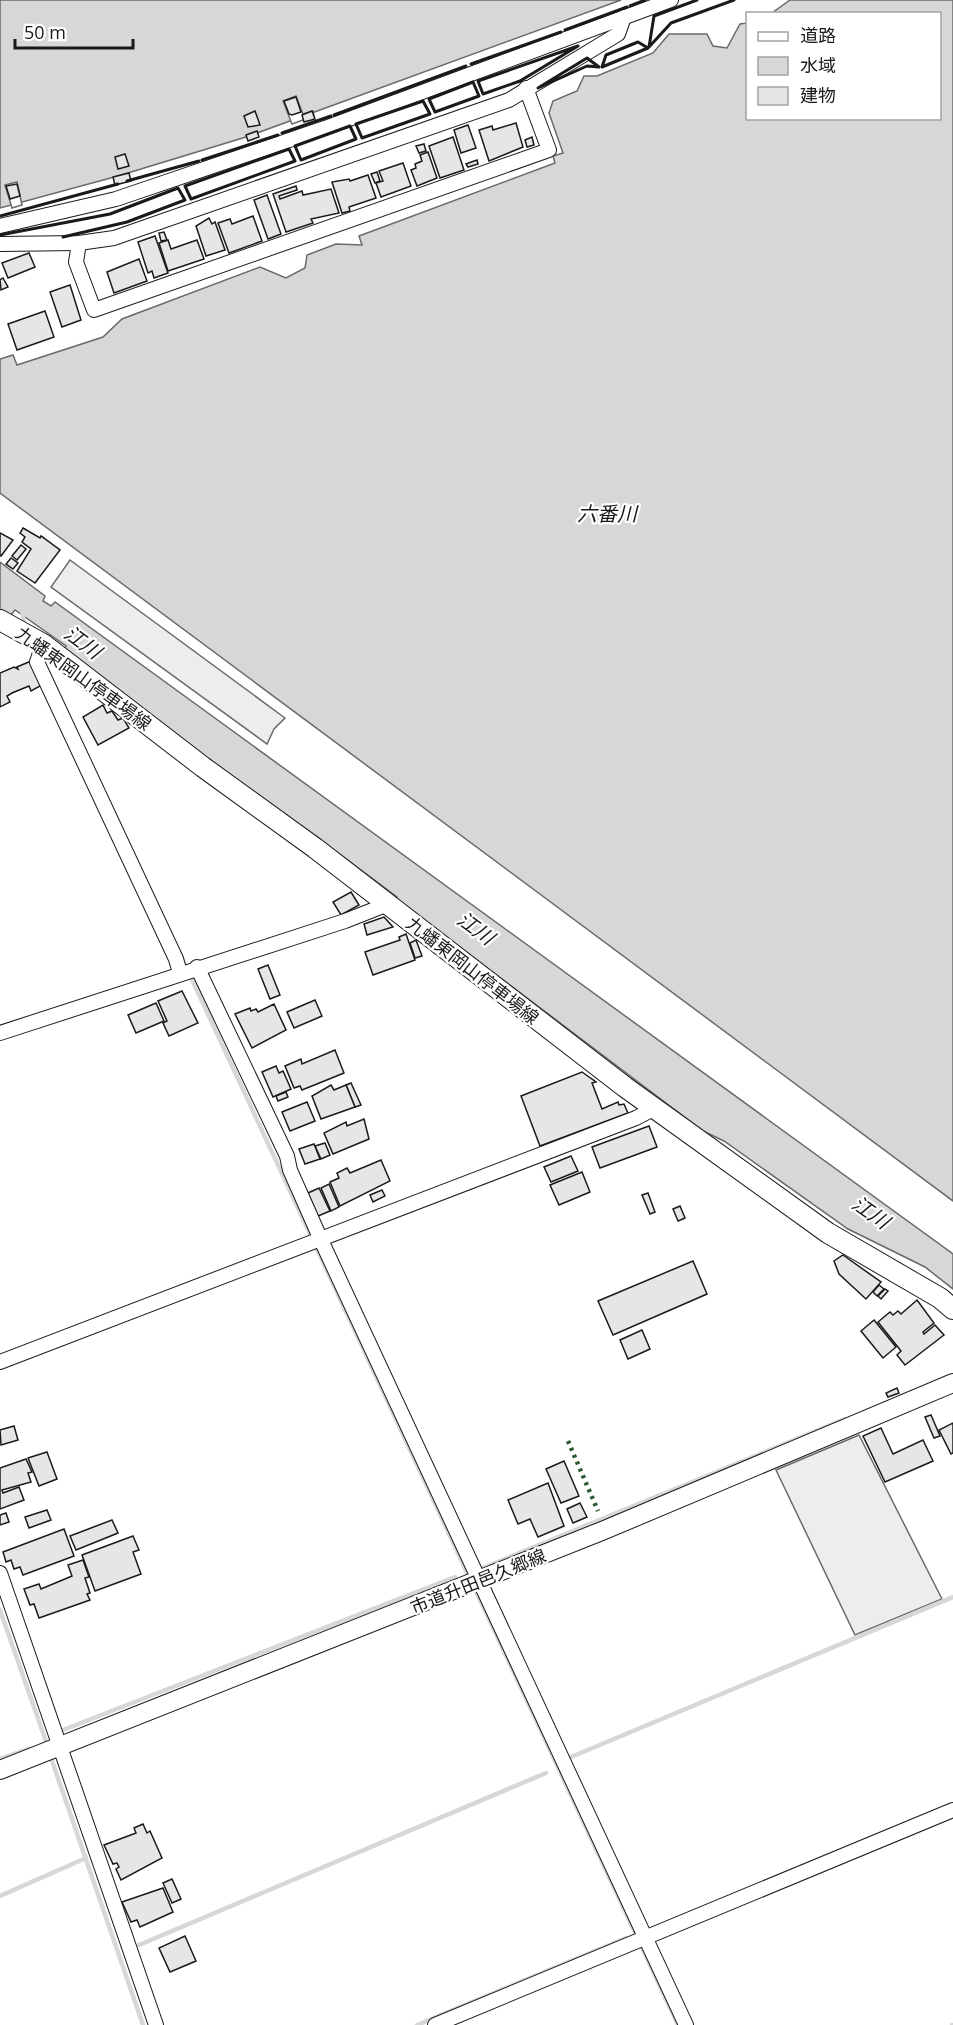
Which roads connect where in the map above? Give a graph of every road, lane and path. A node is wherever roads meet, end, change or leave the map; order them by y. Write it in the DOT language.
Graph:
graph roads {
  1 [pos="671,0"];
  2 [pos="624,17"];
  3 [pos="526,88"];
  4 [pos="0,226"];
  5 [pos="79,243"];
  6 [pos="0,244"];
  7 [pos="0,620"];
  8 [pos="43,644"];
  9 [pos="388,904"];
  10 [pos="188,970"];
  11 [pos="0,1033"];
  12 [pos="655,1108"];
  13 [pos="316,1242"];
  14 [pos="953,1309"];
  15 [pos="0,1362"];
  16 [pos="953,1383"];
  17 [pos="0,1573"];
  18 [pos="474,1582"];
  19 [pos="52,1750"];
  20 [pos="0,1770"];
  21 [pos="953,1810"];
  22 [pos="640,1939"];
  23 [pos="156,2025"];
  24 [pos="435,2025"];
  25 [pos="686,2025"];
  1 -- 2 [label="street"];
  2 -- 3 [label="street"];
  2 -- 4 [label="street"];
  3 -- 5 [label="street"];
  3 -- 5 [label="street"];
  5 -- 6 [label="street"];
  7 -- 8 [label="main road, 九蟠東岡山停車場線"];
  8 -- 9 [label="main road, 九蟠東岡山停車場線"];
  8 -- 10 [label="street"];
  9 -- 10 [label="street"];
  9 -- 12 [label="main road, 九蟠東岡山停車場線"];
  10 -- 11 [label="street"];
  10 -- 13 [label="street"];
  12 -- 13 [label="street"];
  12 -- 14 [label="main road, 九蟠東岡山停車場線"];
  13 -- 15 [label="street"];
  13 -- 18 [label="street"];
  16 -- 18 [label="street, 市道升田邑久郷線"];
  17 -- 19 [label="street"];
  18 -- 19 [label="street, 市道升田邑久郷線"];
  18 -- 22 [label="street"];
  19 -- 20 [label="street, 市道升田邑久郷線"];
  19 -- 23 [label="street"];
  21 -- 22 [label="street"];
  22 -- 24 [label="street"];
  22 -- 25 [label="street"];
}
